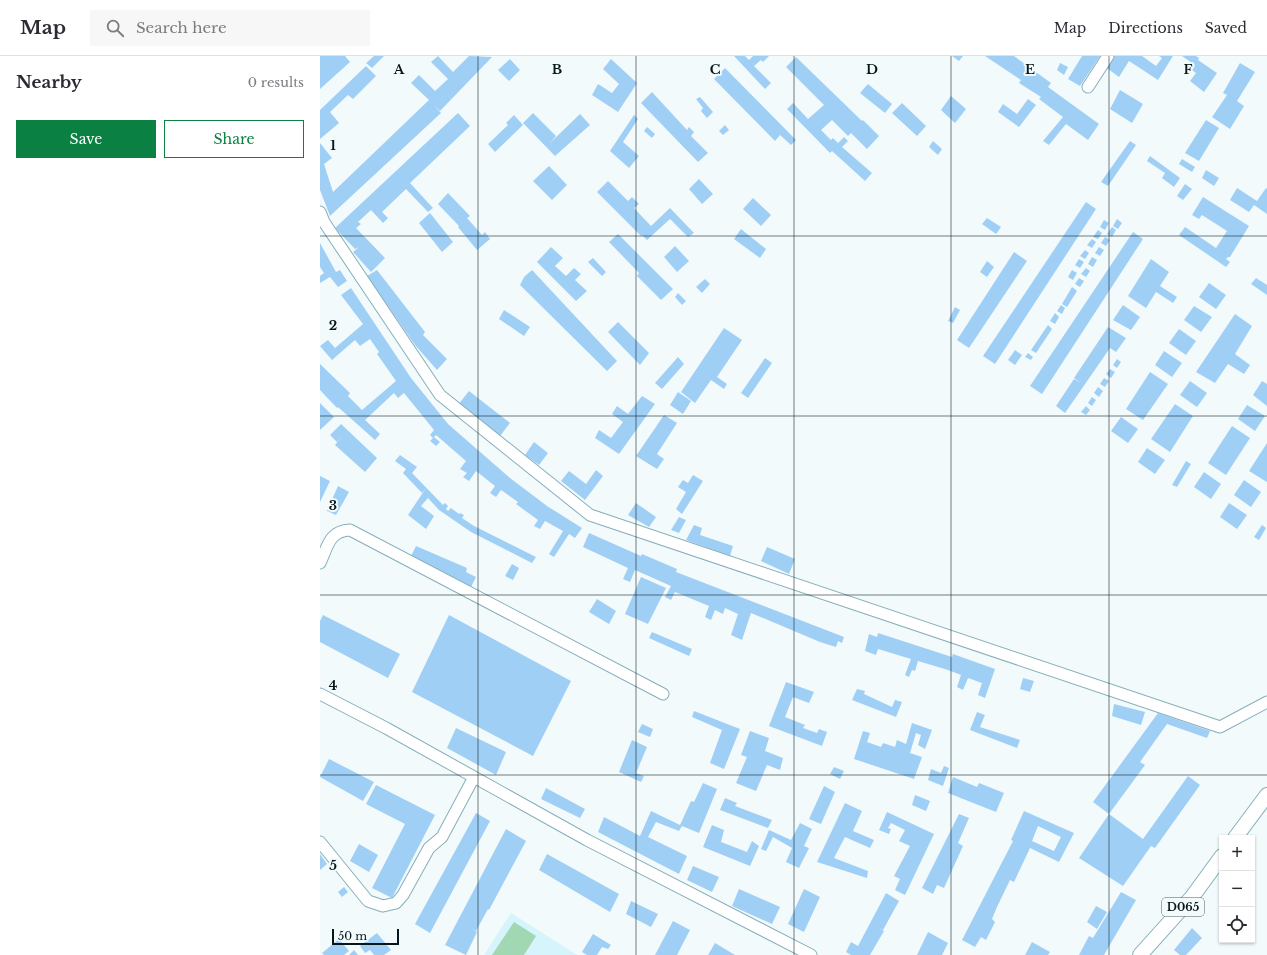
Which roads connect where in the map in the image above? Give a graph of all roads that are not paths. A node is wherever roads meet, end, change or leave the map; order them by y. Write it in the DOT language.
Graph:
graph roads {
  1 [pos="1108,56"];
  2 [pos="1088,87"];
  3 [pos="321,219"];
  4 [pos="320,563"];
  5 [pos="320,694"];
  6 [pos="664,694"];
  7 [pos="1267,702"];
  8 [pos="474,777"];
  9 [pos="1267,795"];
  10 [pos="1237,835"];
  11 [pos="320,842"];
  12 [pos="1219,860"];
  13 [pos="811,955"];
  14 [pos="1140,955"];
  1 -- 2 [label="street"];
  3 -- 7 [label="street"];
  4 -- 6 [label="street"];
  5 -- 8 [label="street"];
  8 -- 11 [label="street"];
  8 -- 13 [label="street"];
  9 -- 10 [label="main road"];
  12 -- 14 [label="main road, D065"];
}
